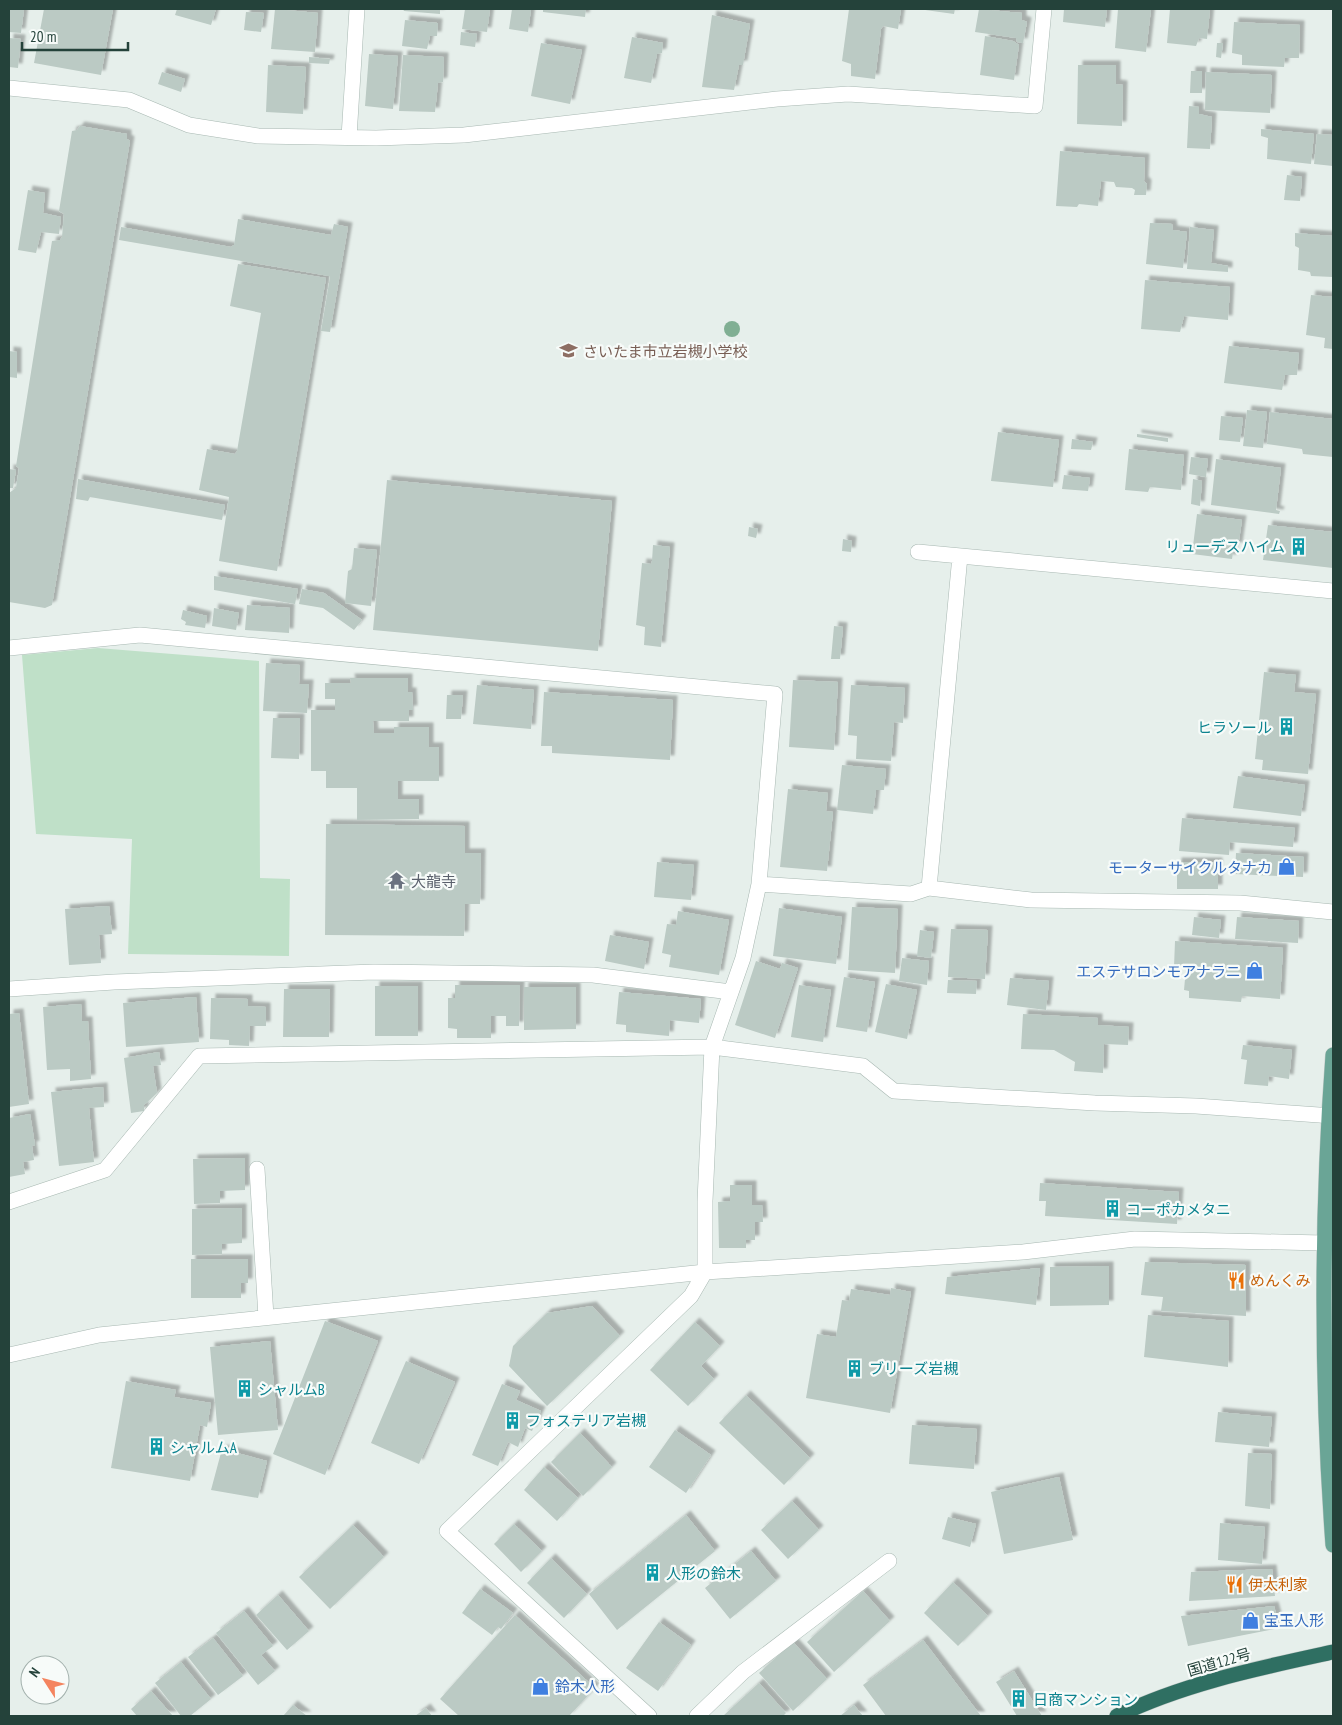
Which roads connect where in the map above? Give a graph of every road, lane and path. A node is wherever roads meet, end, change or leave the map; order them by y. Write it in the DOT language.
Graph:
graph roads {
  1 [pos="357,9"];
  2 [pos="1044,9"];
  3 [pos="9,88"];
  4 [pos="349,137"];
  5 [pos="918,552"];
  6 [pos="960,556"];
  7 [pos="1333,591"];
  8 [pos="9,648"];
  9 [pos="759,884"];
  10 [pos="929,888"];
  11 [pos="1333,912"];
  12 [pos="9,989"];
  13 [pos="731,992"];
  14 [pos="712,1047"];
  15 [pos="1333,1055"];
  16 [pos="1331,1116"];
  17 [pos="257,1169"];
  18 [pos="9,1202"];
  19 [pos="1323,1243"];
  20 [pos="705,1272"];
  21 [pos="266,1317"];
  22 [pos="9,1356"];
  23 [pos="1333,1545"];
  24 [pos="889,1561"];
  25 [pos="1333,1652"];
  26 [pos="649,1716"];
  27 [pos="697,1716"];
  28 [pos="1118,1716"];
  1 -- 4 [label="street"];
  2 -- 4 [label="street"];
  3 -- 4 [label="street"];
  5 -- 6 [label="street"];
  6 -- 7 [label="street"];
  6 -- 10 [label="street"];
  8 -- 9 [label="street"];
  9 -- 10 [label="street"];
  9 -- 13 [label="street"];
  10 -- 11 [label="street"];
  12 -- 13 [label="street"];
  13 -- 14 [label="street"];
  14 -- 16 [label="street"];
  14 -- 18 [label="street"];
  14 -- 20 [label="street"];
  15 -- 16 [label="main road"];
  16 -- 19 [label="main road"];
  17 -- 21 [label="street"];
  19 -- 20 [label="street"];
  19 -- 23 [label="main road"];
  20 -- 21 [label="street"];
  20 -- 26 [label="street"];
  21 -- 22 [label="street"];
  24 -- 27 [label="street"];
  25 -- 28 [label="highway, 国道122号"];
}
